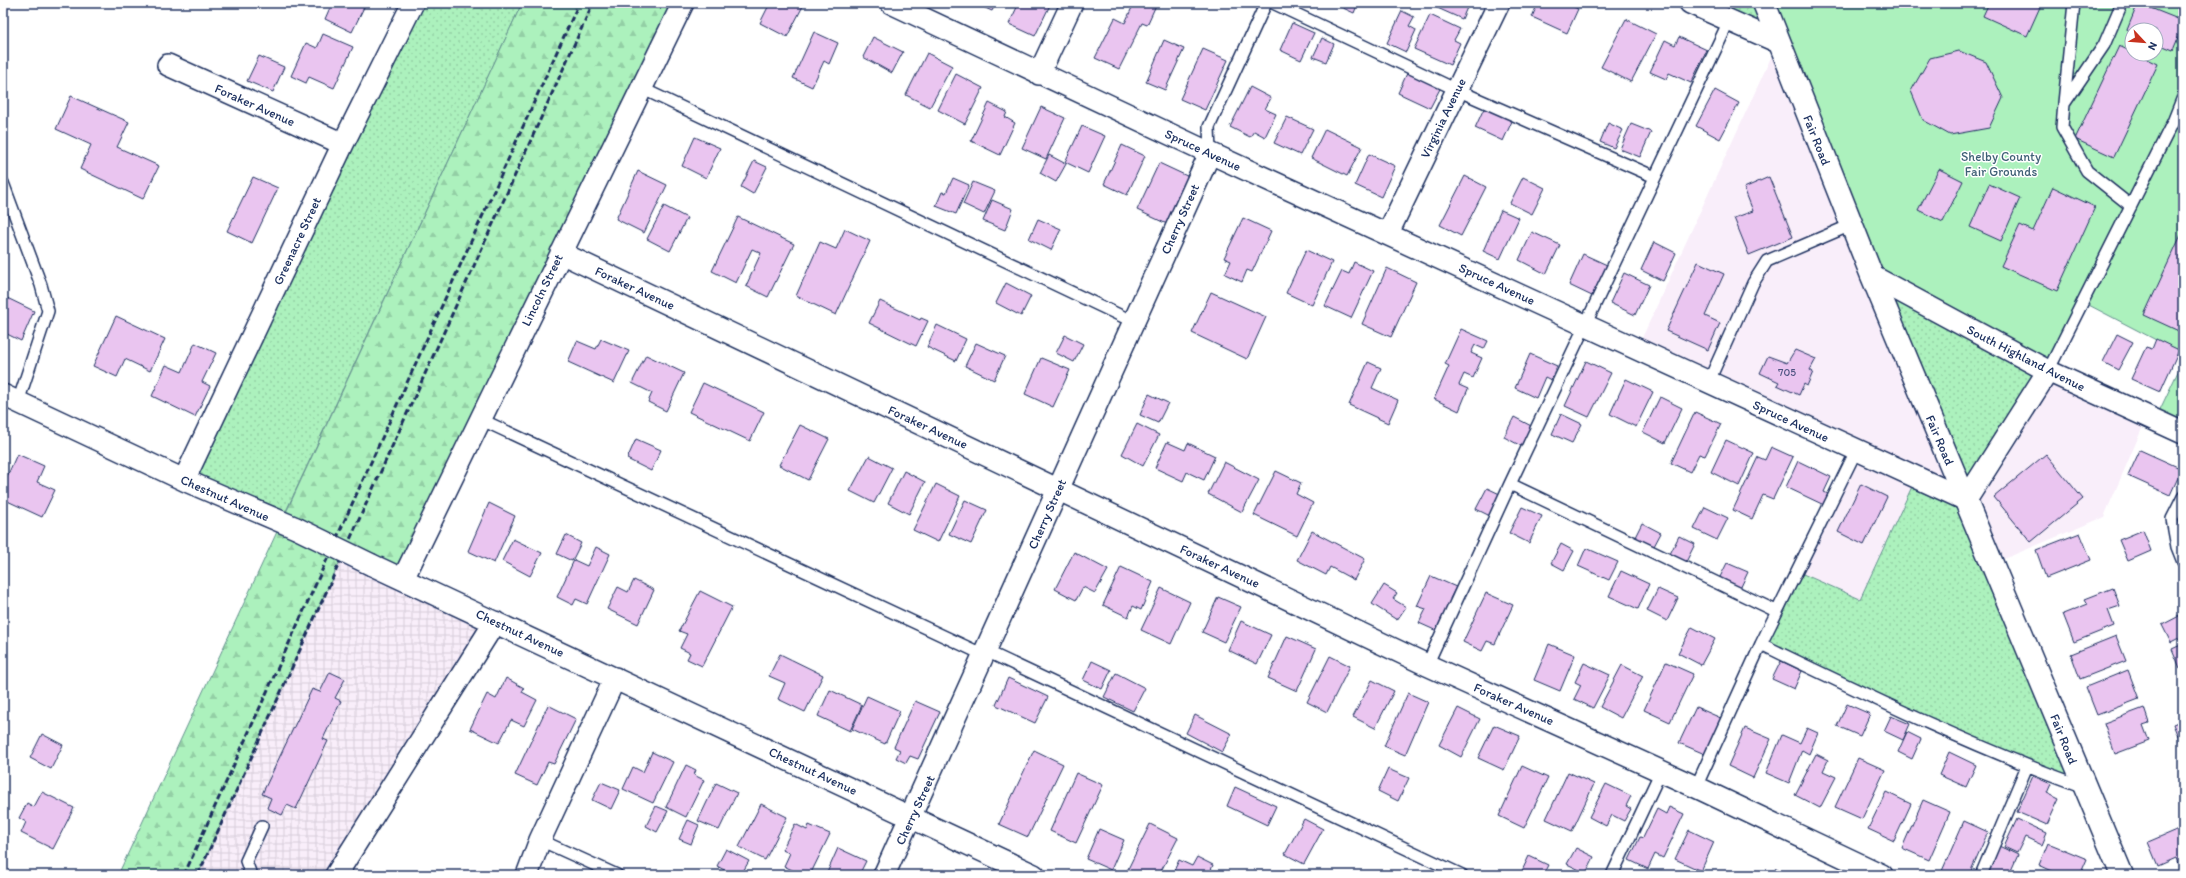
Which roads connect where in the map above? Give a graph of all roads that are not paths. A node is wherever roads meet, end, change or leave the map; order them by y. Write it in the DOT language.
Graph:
graph roads {
  1 [pos="413,3"];
  2 [pos="683,3"];
  3 [pos="891,3"];
  4 [pos="1072,3"];
  5 [pos="1266,3"];
  6 [pos="1273,3"];
  7 [pos="1499,3"];
  8 [pos="1690,3"];
  9 [pos="1764,3"];
  10 [pos="2074,3"];
  11 [pos="2122,3"];
  12 [pos="1729,21"];
  13 [pos="1778,42"];
  14 [pos="168,65"];
  15 [pos="1039,74"];
  16 [pos="642,88"];
  17 [pos="1457,90"];
  18 [pos="2183,97"];
  19 [pos="2064,104"];
  20 [pos="2172,122"];
  21 [pos="2183,126"];
  22 [pos="343,144"];
  23 [pos="1210,153"];
  24 [pos="1655,177"];
  25 [pos="3,183"];
  26 [pos="2131,206"];
  27 [pos="1851,225"];
  28 [pos="1388,233"];
  29 [pos="560,252"];
  30 [pos="1872,276"];
  31 [pos="1134,322"];
  32 [pos="1585,325"];
  33 [pos="2048,371"];
  34 [pos="1708,382"];
  35 [pos="10,399"];
  36 [pos="480,419"];
  37 [pos="2183,433"];
  38 [pos="1856,451"];
  39 [pos="184,480"];
  40 [pos="1510,484"];
  41 [pos="1059,489"];
  42 [pos="2183,497"];
  43 [pos="1966,500"];
  44 [pos="2183,562"];
  45 [pos="403,579"];
  46 [pos="1776,611"];
  47 [pos="495,622"];
  48 [pos="1761,644"];
  49 [pos="985,653"];
  50 [pos="1428,665"];
  51 [pos="615,678"];
  52 [pos="2026,766"];
  53 [pos="1661,771"];
  54 [pos="1696,787"];
  55 [pos="2084,787"];
  56 [pos="911,818"];
  57 [pos="262,826"];
  58 [pos="540,840"];
  59 [pos="252,875"];
  60 [pos="336,875"];
  61 [pos="527,875"];
  62 [pos="617,875"];
  63 [pos="884,875"];
  64 [pos="1034,875"];
  65 [pos="1462,875"];
  66 [pos="1612,875"];
  67 [pos="1882,875"];
  68 [pos="1981,875"];
  69 [pos="2122,875"];
  1 -- 22 [label="street, Greenacre Street"];
  2 -- 16 [label="street, Lincoln Street"];
  3 -- 15 [label="street, Spruce Avenue"];
  4 -- 15 [label="street"];
  5 -- 23 [label="lane"];
  6 -- 17 [label="lane"];
  7 -- 17 [label="street, Virginia Avenue"];
  8 -- 12 [label="street"];
  9 -- 13 [label="main road, Fair Road"];
  10 -- 19 [label="lane"];
  11 -- 19 [label="lane"];
  12 -- 13 [label="street"];
  12 -- 24 [label="lane"];
  13 -- 27 [label="main road, Fair Road"];
  14 -- 22 [label="street, Foraker Avenue"];
  15 -- 23 [label="street, Spruce Avenue"];
  16 -- 29 [label="street, Lincoln Street"];
  16 -- 31 [label="lane"];
  17 -- 24 [label="lane"];
  17 -- 28 [label="street, Virginia Avenue"];
  18 -- 20 [label="lane"];
  19 -- 26 [label="lane"];
  20 -- 21 [label="lane"];
  20 -- 26 [label="lane"];
  22 -- 39 [label="street, Greenacre Street"];
  23 -- 28 [label="street, Spruce Avenue"];
  23 -- 31 [label="street, Cherry Street"];
  24 -- 32 [label="lane"];
  25 -- 35 [label="lane"];
  26 -- 33 [label="lane"];
  27 -- 30 [label="main road, Fair Road"];
  27 -- 34 [label="lane"];
  28 -- 32 [label="street, Spruce Avenue"];
  29 -- 36 [label="street, Lincoln Street"];
  29 -- 41 [label="street, Foraker Avenue"];
  30 -- 33 [label="street, South Highland Avenue"];
  30 -- 43 [label="main road, Fair Road"];
  31 -- 41 [label="street, Cherry Street"];
  32 -- 34 [label="street, Spruce Avenue"];
  32 -- 40 [label="lane"];
  33 -- 37 [label="street, South Highland Avenue"];
  33 -- 43 [label="street"];
  34 -- 38 [label="street, Spruce Avenue"];
  35 -- 39 [label="street, Chestnut Avenue"];
  36 -- 45 [label="street, Lincoln Street"];
  36 -- 49 [label="lane"];
  38 -- 43 [label="street, Spruce Avenue"];
  38 -- 46 [label="lane"];
  39 -- 45 [label="street, Chestnut Avenue, bridge"];
  40 -- 46 [label="lane"];
  40 -- 50 [label="lane"];
  41 -- 49 [label="street, Cherry Street"];
  41 -- 50 [label="street, Foraker Avenue"];
  42 -- 44 [label="lane"];
  43 -- 55 [label="main road, Fair Road"];
  45 -- 47 [label="street, Chestnut Avenue"];
  46 -- 48 [label="lane"];
  47 -- 51 [label="street, Chestnut Avenue"];
  47 -- 60 [label="street"];
  48 -- 52 [label="lane"];
  48 -- 54 [label="lane"];
  49 -- 56 [label="street, Cherry Street"];
  49 -- 65 [label="lane"];
  50 -- 53 [label="street, Foraker Avenue"];
  51 -- 56 [label="street, Chestnut Avenue"];
  51 -- 58 [label="street"];
  52 -- 55 [label="lane"];
  52 -- 68 [label="lane"];
  53 -- 54 [label="street, Foraker Avenue"];
  53 -- 66 [label="lane"];
  54 -- 67 [label="street, Foraker Avenue"];
  55 -- 69 [label="main road, Fair Road"];
  56 -- 63 [label="street, Cherry Street"];
  56 -- 64 [label="street, Chestnut Avenue"];
  57 -- 59 [label="lane"];
  58 -- 61 [label="street"];
  58 -- 62 [label="lane"];
}
